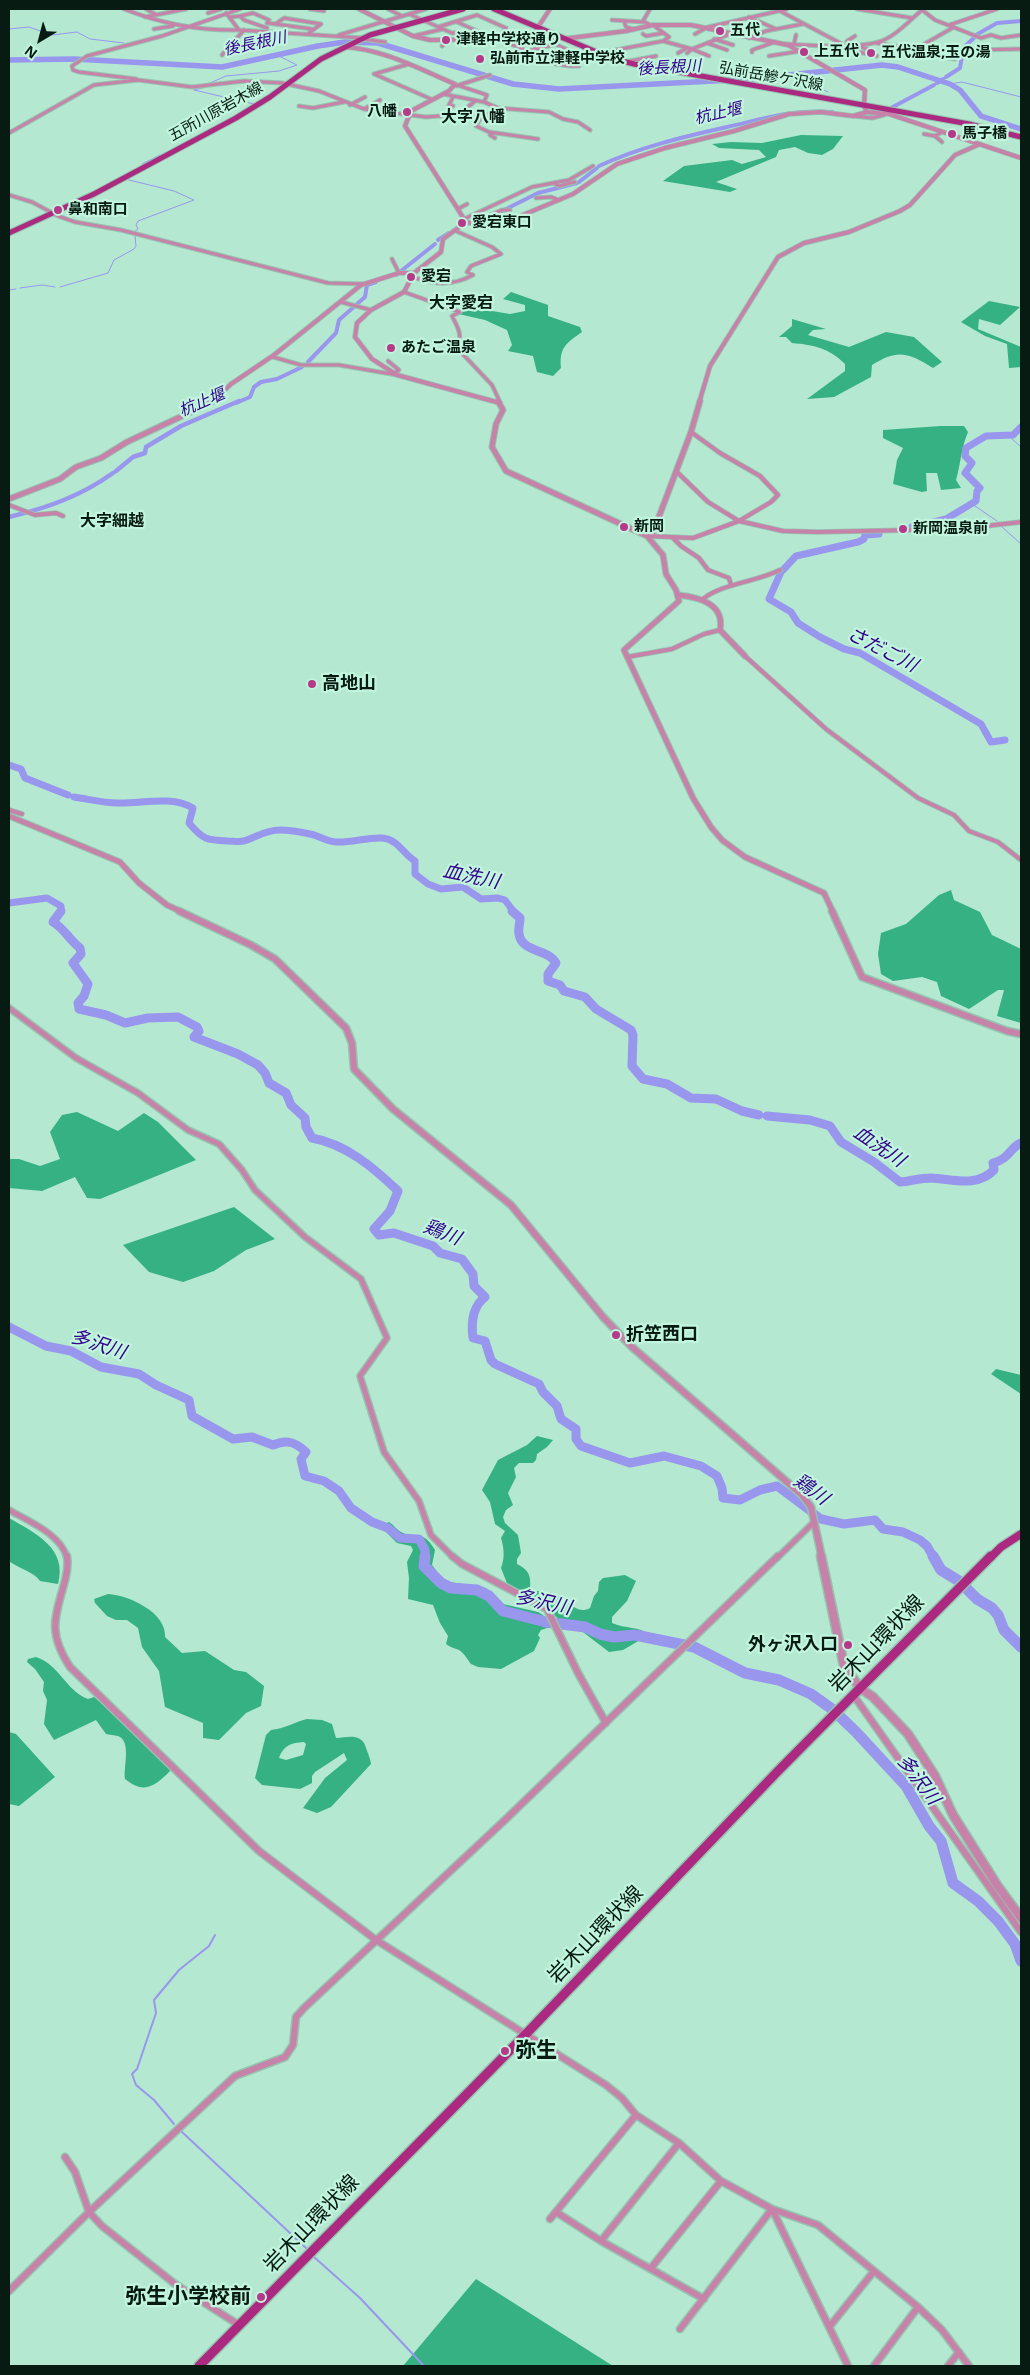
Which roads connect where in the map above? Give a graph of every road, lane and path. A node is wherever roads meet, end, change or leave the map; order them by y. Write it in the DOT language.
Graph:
graph roads {
  1 [pos="124,9"];
  2 [pos="146,9"];
  3 [pos="186,9"];
  4 [pos="221,9"];
  5 [pos="240,9"];
  6 [pos="310,9"];
  7 [pos="359,9"];
  8 [pos="388,9"];
  9 [pos="426,9"];
  10 [pos="463,9"];
  11 [pos="494,9"];
  12 [pos="550,9"];
  13 [pos="650,9"];
  14 [pos="775,9"];
  15 [pos="857,9"];
  16 [pos="921,9"];
  17 [pos="996,9"];
  18 [pos="783,10"];
  19 [pos="324,11"];
  20 [pos="208,13"];
  21 [pos="226,13"];
  22 [pos="155,14"];
  23 [pos="409,14"];
  24 [pos="240,16"];
  25 [pos="402,16"];
  26 [pos="145,17"];
  27 [pos="231,17"];
  28 [pos="748,17"];
  29 [pos="912,18"];
  30 [pos="423,20"];
  31 [pos="612,20"];
  32 [pos="624,20"];
  33 [pos="382,21"];
  34 [pos="190,22"];
  35 [pos="268,22"];
  36 [pos="456,22"];
  37 [pos="644,22"];
  38 [pos="277,23"];
  39 [pos="195,24"];
  40 [pos="803,24"];
  41 [pos="651,25"];
  42 [pos="949,25"];
  43 [pos="173,26"];
  44 [pos="265,27"];
  45 [pos="438,27"];
  46 [pos="538,27"];
  47 [pos="954,27"];
  48 [pos="185,28"];
  49 [pos="396,28"];
  50 [pos="705,28"];
  51 [pos="154,29"];
  52 [pos="313,29"];
  53 [pos="444,29"];
  54 [pos="633,29"];
  55 [pos="776,29"];
  56 [pos="238,30"];
  57 [pos="244,30"];
  58 [pos="274,31"];
  59 [pos="480,32"];
  60 [pos="724,32"];
  61 [pos="309,33"];
  62 [pos="664,33"];
  63 [pos="643,34"];
  64 [pos="695,34"];
  65 [pos="730,34"];
  66 [pos="796,35"];
  67 [pos="1021,35"];
  68 [pos="339,36"];
  69 [pos="413,36"];
  70 [pos="855,36"];
  71 [pos="481,38"];
  72 [pos="503,38"];
  73 [pos="531,38"];
  74 [pos="555,38"];
  75 [pos="564,38"];
  76 [pos="713,38"];
  77 [pos="749,38"];
  78 [pos="981,38"];
  79 [pos="361,39"];
  80 [pos="449,40"];
  81 [pos="663,41"];
  82 [pos="385,42"];
  83 [pos="775,42"];
  84 [pos="784,42"];
  85 [pos="707,43"];
  86 [pos="851,43"];
  87 [pos="876,43"];
  88 [pos="555,44"];
  89 [pos="794,44"];
  90 [pos="842,44"];
  91 [pos="732,45"];
  92 [pos="347,46"];
  93 [pos="442,46"];
  94 [pos="830,46"];
  95 [pos="687,48"];
  96 [pos="988,48"];
  97 [pos="692,49"];
  98 [pos="1021,49"];
  99 [pos="726,50"];
  100 [pos="870,50"];
  101 [pos="914,50"];
  102 [pos="929,50"];
  103 [pos="527,51"];
  104 [pos="702,51"];
  105 [pos="801,51"];
  106 [pos="752,52"];
  107 [pos="600,53"];
  108 [pos="678,53"];
  109 [pos="687,53"];
  110 [pos="222,55"];
  111 [pos="694,55"];
  112 [pos="656,56"];
  113 [pos="709,56"];
  114 [pos="769,56"];
  115 [pos="877,56"];
  116 [pos="512,58"];
  117 [pos="576,59"];
  118 [pos="955,59"];
  119 [pos="507,60"];
  120 [pos="624,62"];
  121 [pos="409,64"];
  122 [pos="570,66"];
  123 [pos="385,71"];
  124 [pos="490,75"];
  125 [pos="383,78"];
  126 [pos="138,80"];
  127 [pos="288,84"];
  128 [pos="458,86"];
  129 [pos="444,94"];
  130 [pos="365,97"];
  131 [pos="453,97"];
  132 [pos="431,99"];
  133 [pos="380,100"];
  134 [pos="475,101"];
  135 [pos="345,102"];
  136 [pos="484,102"];
  137 [pos="350,105"];
  138 [pos="299,106"];
  139 [pos="453,106"];
  140 [pos="864,106"];
  141 [pos="468,107"];
  142 [pos="498,108"];
  143 [pos="364,110"];
  144 [pos="867,112"];
  145 [pos="409,114"];
  146 [pos="884,115"];
  147 [pos="853,116"];
  148 [pos="924,116"];
  149 [pos="480,119"];
  150 [pos="909,122"];
  151 [pos="590,130"];
  152 [pos="489,132"];
  153 [pos="494,132"];
  154 [pos="942,132"];
  155 [pos="9,133"];
  156 [pos="484,134"];
  157 [pos="924,134"];
  158 [pos="935,136"];
  159 [pos="1021,137"];
  160 [pos="495,138"];
  161 [pos="538,140"];
  162 [pos="942,142"];
  163 [pos="980,144"];
  164 [pos="1021,158"];
  165 [pos="593,166"];
  166 [pos="569,180"];
  167 [pos="554,182"];
  168 [pos="575,182"];
  169 [pos="588,185"];
  170 [pos="9,195"];
  171 [pos="536,198"];
  172 [pos="560,200"];
  173 [pos="467,204"];
  174 [pos="458,209"];
  175 [pos="510,210"];
  176 [pos="52,213"];
  177 [pos="499,219"];
  178 [pos="467,221"];
  179 [pos="483,227"];
  180 [pos="456,231"];
  181 [pos="9,233"];
  182 [pos="392,259"];
  183 [pos="401,272"];
  184 [pos="413,275"];
  185 [pos="365,284"];
  186 [pos="404,292"];
  187 [pos="341,302"];
  188 [pos="370,310"];
  189 [pos="273,357"];
  190 [pos="388,361"];
  191 [pos="395,374"];
  192 [pos="500,402"];
  193 [pos="691,432"];
  194 [pos="678,472"];
  195 [pos="9,499"];
  196 [pos="9,505"];
  197 [pos="63,516"];
  198 [pos="739,521"];
  199 [pos="1021,522"];
  200 [pos="650,535"];
  201 [pos="673,538"];
  202 [pos="780,570"];
  203 [pos="731,585"];
  204 [pos="678,595"];
  205 [pos="703,599"];
  206 [pos="720,630"];
  207 [pos="745,656"];
  208 [pos="627,657"];
  209 [pos="9,810"];
  210 [pos="22,814"];
  211 [pos="9,816"];
  212 [pos="1021,860"];
  213 [pos="9,1008"];
  214 [pos="1021,1034"];
  215 [pos="9,1510"];
  216 [pos="813,1523"];
  217 [pos="1021,1534"];
  218 [pos="860,1688"];
  219 [pos="854,1696"];
  220 [pos="606,1723"];
  221 [pos="1021,1918"];
  222 [pos="1021,1932"];
  223 [pos="376,1940"];
  224 [pos="525,2036"];
  225 [pos="636,2115"];
  226 [pos="679,2143"];
  227 [pos="65,2157"];
  228 [pos="721,2181"];
  229 [pos="772,2209"];
  230 [pos="89,2212"];
  231 [pos="556,2212"];
  232 [pos="550,2219"];
  233 [pos="601,2241"];
  234 [pos="651,2268"];
  235 [pos="874,2271"];
  236 [pos="9,2291"];
  237 [pos="704,2299"];
  238 [pos="918,2307"];
  239 [pos="239,2325"];
  240 [pos="830,2326"];
  241 [pos="680,2329"];
  242 [pos="959,2352"];
  243 [pos="199,2366"];
  244 [pos="848,2366"];
  245 [pos="874,2366"];
  246 [pos="948,2366"];
  247 [pos="969,2366"];
  1 -- 26 [label="street"];
  2 -- 22 [label="street"];
  3 -- 22 [label="street"];
  4 -- 20 [label="street"];
  5 -- 21 [label="street"];
  6 -- 19 [label="street"];
  7 -- 33 [label="street"];
  8 -- 25 [label="street"];
  9 -- 23 [label="street"];
  10 -- 30 [label="main road, 五所川原岩木線"];
  11 -- 46 [label="main road, 弘前岳鰺ケ沢線"];
  12 -- 46 [label="street"];
  13 -- 37 [label="street"];
  14 -- 18 [label="street"];
  15 -- 29 [label="street"];
  16 -- 29 [label="street"];
  16 -- 42 [label="street"];
  17 -- 42 [label="street"];
  18 -- 28 [label="street"];
  18 -- 40 [label="street"];
  21 -- 27 [label="street"];
  21 -- 39 [label="street"];
  22 -- 26 [label="street"];
  23 -- 25 [label="street"];
  23 -- 30 [label="street"];
  24 -- 27 [label="street"];
  24 -- 35 [label="street"];
  24 -- 44 [label="street"];
  25 -- 33 [label="street"];
  26 -- 43 [label="street"];
  27 -- 56 [label="street"];
  28 -- 50 [label="street"];
  28 -- 55 [label="street"];
  29 -- 87 [label="street"];
  30 -- 45 [label="street"];
  30 -- 49 [label="main road, 五所川原岩木線"];
  31 -- 32 [label="street"];
  32 -- 37 [label="street"];
  32 -- 54 [label="street"];
  33 -- 49 [label="street"];
  33 -- 68 [label="street"];
  34 -- 39 [label="street"];
  35 -- 38 [label="street"];
  35 -- 44 [label="street"];
  36 -- 45 [label="street"];
  36 -- 59 [label="street"];
  36 -- 72 [label="street"];
  37 -- 41 [label="street"];
  38 -- 52 [label="street"];
  38 -- 52 [label="street"];
  39 -- 48 [label="street"];
  40 -- 55 [label="street"];
  40 -- 90 [label="street"];
  41 -- 50 [label="street"];
  41 -- 54 [label="street"];
  41 -- 62 [label="street"];
  42 -- 47 [label="street"];
  43 -- 48 [label="street"];
  43 -- 51 [label="street"];
  44 -- 58 [label="street"];
  45 -- 53 [label="street"];
  46 -- 73 [label="street"];
  46 -- 75 [label="main road, 弘前岳鰺ケ沢線"];
  47 -- 78 [label="street"];
  47 -- 101 [label="street"];
  48 -- 56 [label="street"];
  48 -- 126 [label="street"];
  49 -- 69 [label="street"];
  49 -- 79 [label="main road, 五所川原岩木線"];
  50 -- 60 [label="street"];
  50 -- 64 [label="street"];
  52 -- 61 [label="street"];
  53 -- 59 [label="street"];
  53 -- 69 [label="street"];
  54 -- 75 [label="street"];
  55 -- 77 [label="street"];
  56 -- 57 [label="street"];
  57 -- 58 [label="street"];
  57 -- 110 [label="street"];
  58 -- 61 [label="street"];
  59 -- 71 [label="street"];
  60 -- 65 [label="street"];
  60 -- 76 [label="street"];
  61 -- 68 [label="street"];
  62 -- 63 [label="street"];
  62 -- 81 [label="street"];
  65 -- 76 [label="street"];
  65 -- 77 [label="street"];
  66 -- 89 [label="street"];
  67 -- 78 [label="street"];
  68 -- 79 [label="street"];
  69 -- 80 [label="street"];
  70 -- 86 [label="street"];
  71 -- 72 [label="street"];
  71 -- 80 [label="street"];
  72 -- 73 [label="street"];
  72 -- 103 [label="street"];
  73 -- 74 [label="street"];
  74 -- 75 [label="street"];
  74 -- 88 [label="street"];
  75 -- 107 [label="main road, 弘前岳鰺ケ沢線"];
  76 -- 85 [label="street"];
  76 -- 91 [label="street"];
  77 -- 83 [label="street"];
  78 -- 96 [label="street"];
  79 -- 82 [label="street"];
  79 -- 92 [label="main road, 五所川原岩木線"];
  80 -- 93 [label="street"];
  81 -- 95 [label="street"];
  81 -- 107 [label="street"];
  83 -- 84 [label="street"];
  83 -- 106 [label="street"];
  84 -- 89 [label="street"];
  84 -- 105 [label="street"];
  85 -- 97 [label="street"];
  85 -- 99 [label="street"];
  86 -- 87 [label="street"];
  86 -- 90 [label="street"];
  86 -- 100 [label="street"];
  87 -- 101 [label="street"];
  88 -- 103 [label="street"];
  88 -- 117 [label="street"];
  89 -- 94 [label="street"];
  90 -- 94 [label="street"];
  92 -- 121 [label="street"];
  92 -- 127 [label="main road, 五所川原岩木線"];
  94 -- 115 [label="street"];
  95 -- 97 [label="street"];
  95 -- 108 [label="street"];
  96 -- 98 [label="street"];
  96 -- 102 [label="street"];
  97 -- 104 [label="street"];
  97 -- 109 [label="street"];
  101 -- 102 [label="street"];
  102 -- 118 [label="street"];
  103 -- 116 [label="street"];
  104 -- 111 [label="street"];
  104 -- 113 [label="street"];
  105 -- 114 [label="street"];
  105 -- 140 [label="street"];
  107 -- 120 [label="main road, 弘前岳鰺ケ沢線"];
  112 -- 120 [label="street"];
  116 -- 119 [label="street"];
  116 -- 122 [label="street"];
  117 -- 122 [label="street"];
  117 -- 122 [label="street"];
  120 -- 140 [label="main road, 弘前岳鰺ケ沢線"];
  121 -- 123 [label="street"];
  121 -- 128 [label="street"];
  123 -- 125 [label="street"];
  123 -- 125 [label="street"];
  124 -- 128 [label="street"];
  125 -- 132 [label="street"];
  126 -- 127 [label="street"];
  126 -- 155 [label="street"];
  127 -- 135 [label="street"];
  127 -- 176 [label="main road, 五所川原岩木線"];
  128 -- 129 [label="street"];
  128 -- 136 [label="street"];
  129 -- 131 [label="street"];
  129 -- 132 [label="street"];
  130 -- 137 [label="street"];
  131 -- 134 [label="street"];
  131 -- 139 [label="street"];
  132 -- 145 [label="street"];
  133 -- 143 [label="street"];
  134 -- 136 [label="street"];
  134 -- 141 [label="street"];
  135 -- 137 [label="street"];
  135 -- 138 [label="street"];
  136 -- 142 [label="street"];
  137 -- 143 [label="street"];
  140 -- 144 [label="street"];
  140 -- 148 [label="main road, 弘前岳鰺ケ沢線"];
  142 -- 149 [label="street"];
  142 -- 151 [label="street"];
  143 -- 145 [label="street"];
  144 -- 147 [label="street"];
  144 -- 150 [label="street"];
  145 -- 149 [label="street"];
  145 -- 174 [label="street"];
  146 -- 147 [label="street"];
  147 -- 169 [label="street"];
  148 -- 150 [label="street"];
  148 -- 159 [label="main road, 弘前岳鰺ケ沢線"];
  149 -- 152 [label="street"];
  150 -- 154 [label="street"];
  152 -- 153 [label="street"];
  152 -- 156 [label="street"];
  153 -- 160 [label="street"];
  153 -- 161 [label="street"];
  154 -- 158 [label="street"];
  154 -- 163 [label="street"];
  157 -- 158 [label="street"];
  158 -- 162 [label="street"];
  163 -- 164 [label="street"];
  163 -- 193 [label="street"];
  165 -- 166 [label="street"];
  166 -- 167 [label="street"];
  166 -- 168 [label="street"];
  167 -- 168 [label="street"];
  167 -- 178 [label="street"];
  168 -- 169 [label="street"];
  169 -- 172 [label="street"];
  170 -- 176 [label="street"];
  171 -- 172 [label="street"];
  172 -- 179 [label="street"];
  173 -- 174 [label="street"];
  174 -- 178 [label="street"];
  175 -- 178 [label="street"];
  176 -- 181 [label="main road, 五所川原岩木線"];
  176 -- 185 [label="street"];
  177 -- 179 [label="street"];
  178 -- 179 [label="street"];
  178 -- 180 [label="street"];
  180 -- 184 [label="street"];
  180 -- 184 [label="street"];
  182 -- 183 [label="street"];
  183 -- 184 [label="street"];
  183 -- 185 [label="street"];
  184 -- 186 [label="street"];
  185 -- 187 [label="street"];
  186 -- 188 [label="street"];
  186 -- 192 [label="street"];
  187 -- 188 [label="street"];
  187 -- 189 [label="street"];
  188 -- 191 [label="street"];
  189 -- 191 [label="street"];
  189 -- 195 [label="street"];
  190 -- 191 [label="street"];
  191 -- 192 [label="street"];
  192 -- 200 [label="street"];
  193 -- 194 [label="street"];
  193 -- 198 [label="street"];
  194 -- 198 [label="street"];
  194 -- 200 [label="street"];
  196 -- 197 [label="street"];
  198 -- 199 [label="street"];
  198 -- 201 [label="street"];
  200 -- 201 [label="street"];
  200 -- 204 [label="street"];
  201 -- 203 [label="street"];
  202 -- 203 [label="street"];
  203 -- 205 [label="street"];
  204 -- 205 [label="street"];
  204 -- 208 [label="street"];
  205 -- 206 [label="street"];
  206 -- 207 [label="street"];
  206 -- 208 [label="street"];
  207 -- 212 [label="street"];
  208 -- 214 [label="street"];
  209 -- 210 [label="street"];
  211 -- 216 [label="street"];
  213 -- 220 [label="street"];
  215 -- 223 [label="street"];
  216 -- 218 [label="street"];
  216 -- 220 [label="street"];
  217 -- 218 [label="main road, 岩木山環状線"];
  218 -- 219 [label="main road, 岩木山環状線"];
  218 -- 221 [label="street"];
  219 -- 222 [label="street"];
  219 -- 224 [label="main road, 岩木山環状線"];
  220 -- 223 [label="street"];
  223 -- 224 [label="street"];
  223 -- 230 [label="street"];
  224 -- 225 [label="street"];
  224 -- 239 [label="main road, 岩木山環状線"];
  225 -- 226 [label="street"];
  225 -- 231 [label="street"];
  226 -- 228 [label="street"];
  226 -- 233 [label="street"];
  227 -- 230 [label="street"];
  228 -- 229 [label="street"];
  228 -- 234 [label="street"];
  229 -- 235 [label="street"];
  229 -- 237 [label="street"];
  229 -- 240 [label="street"];
  230 -- 236 [label="street"];
  230 -- 239 [label="street"];
  231 -- 232 [label="street"];
  231 -- 233 [label="street"];
  233 -- 234 [label="street"];
  234 -- 237 [label="street"];
  235 -- 238 [label="street"];
  235 -- 240 [label="street"];
  237 -- 241 [label="street"];
  238 -- 242 [label="street"];
  238 -- 245 [label="street"];
  239 -- 243 [label="main road, 岩木山環状線"];
  240 -- 244 [label="street"];
  242 -- 246 [label="street"];
  242 -- 247 [label="street"];
}
